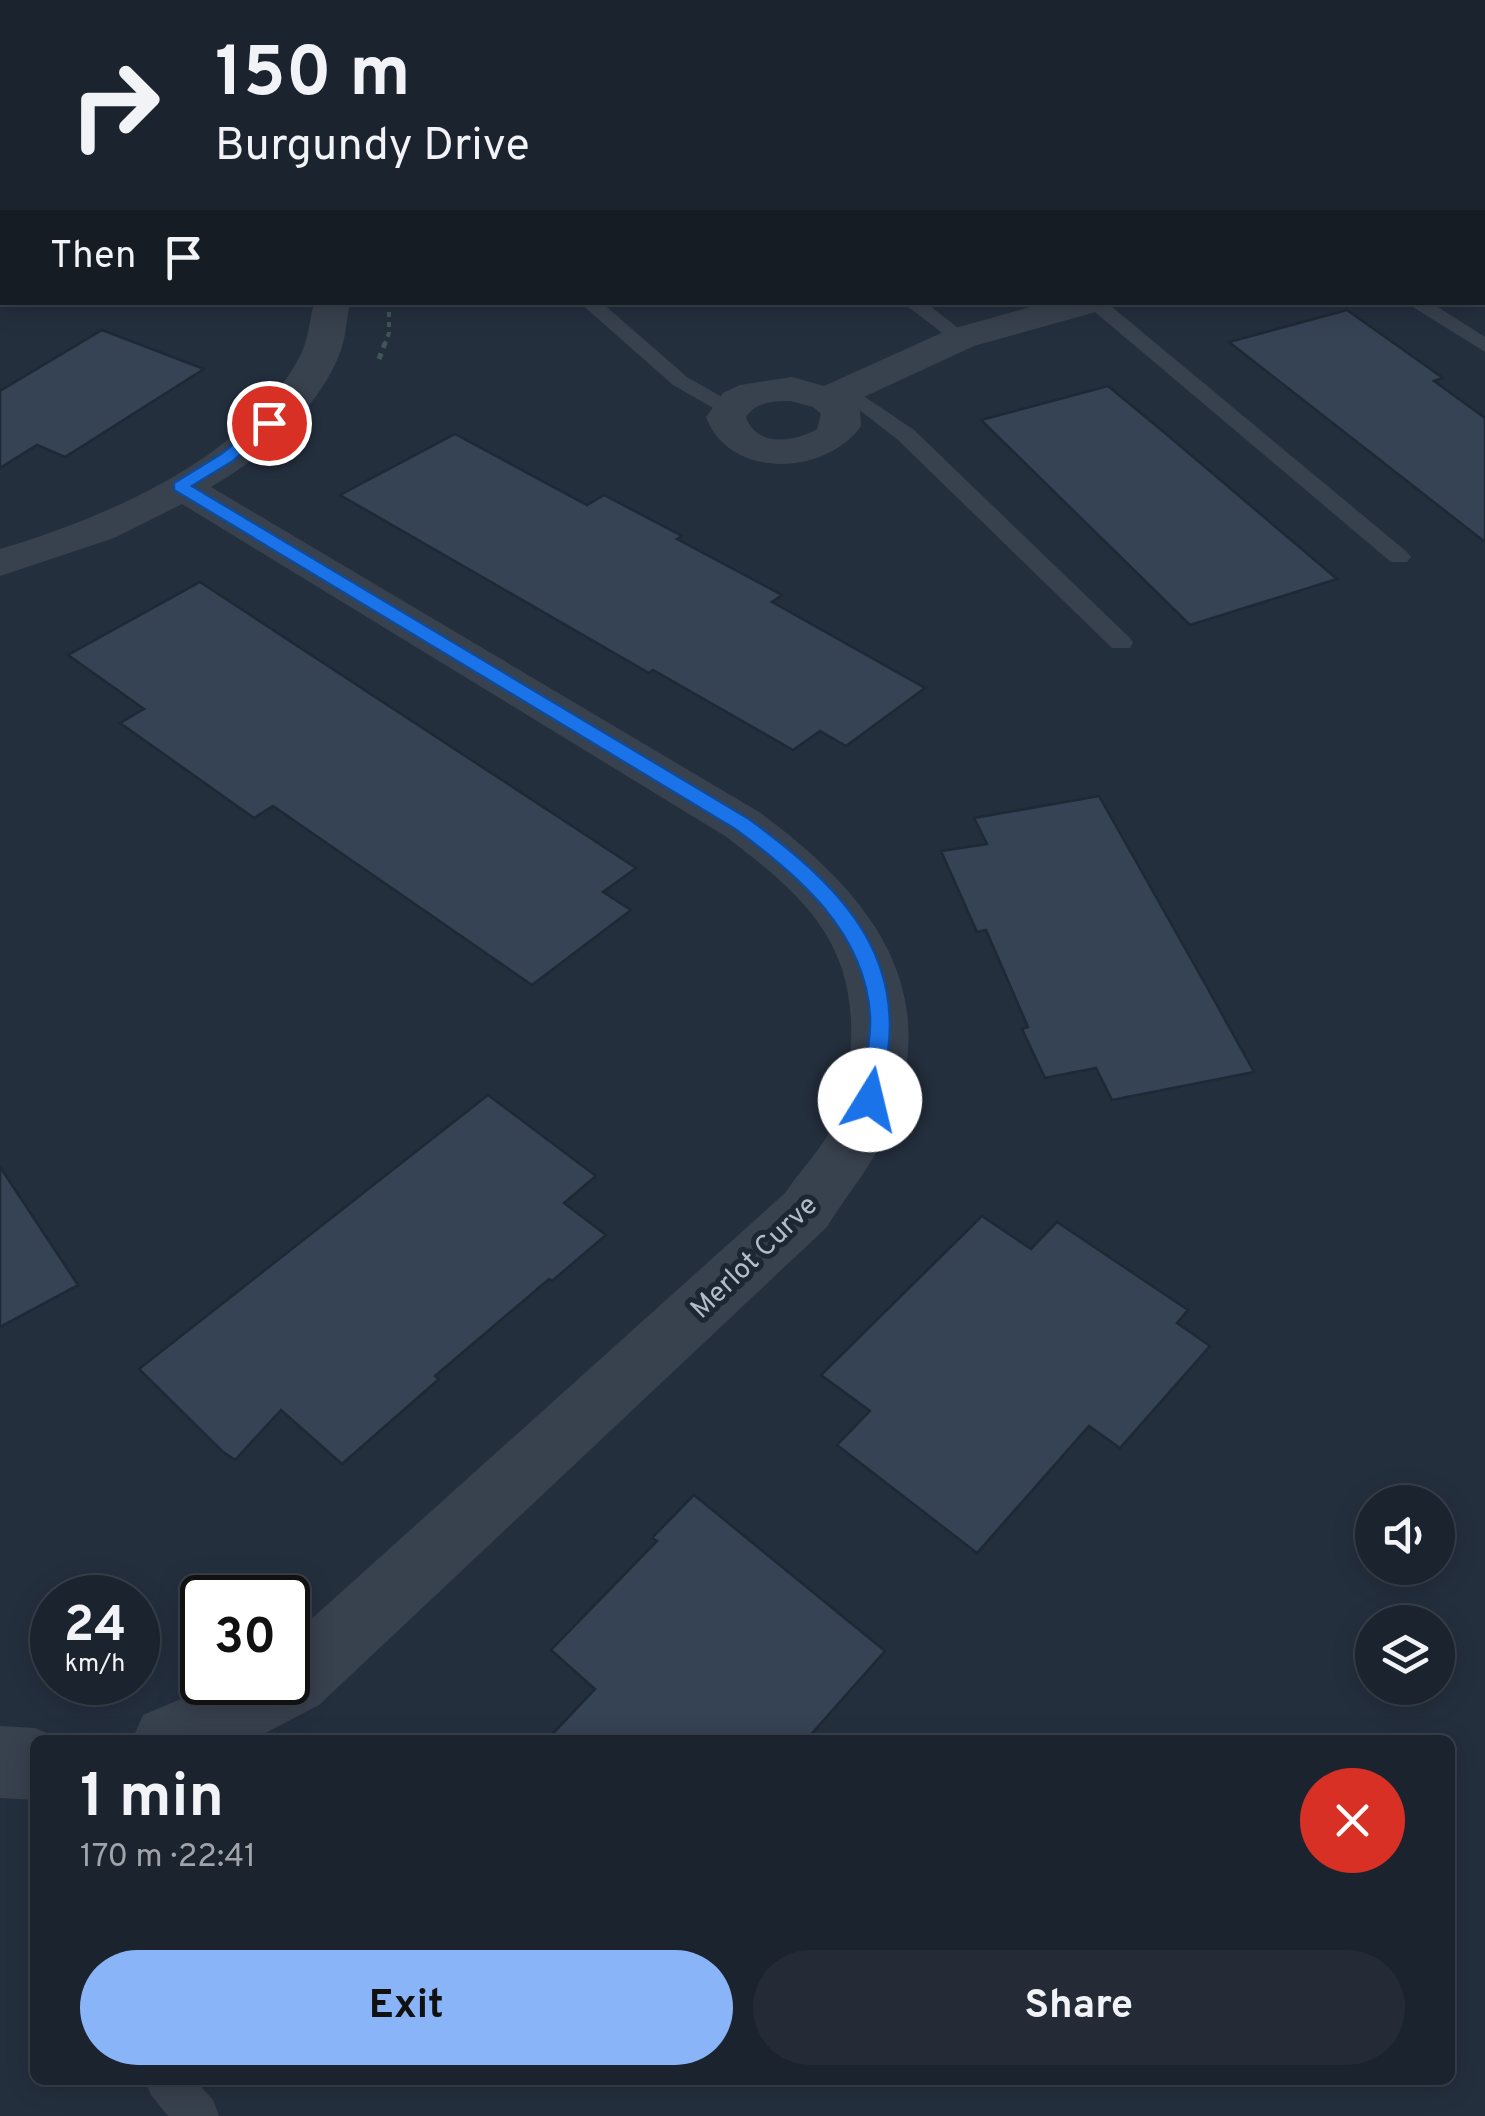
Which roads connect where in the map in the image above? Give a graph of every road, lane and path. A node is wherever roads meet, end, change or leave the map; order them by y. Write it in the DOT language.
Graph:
graph roads {
  1 [pos="331,305"];
  2 [pos="593,305"];
  3 [pos="916,305"];
  4 [pos="1081,305"];
  5 [pos="1096,305"];
  6 [pos="1420,305"];
  7 [pos="961,338"];
  8 [pos="1485,346"];
  9 [pos="837,395"];
  10 [pos="730,408"];
  11 [pos="180,486"];
  12 [pos="1399,558"];
  13 [pos="0,563"];
  14 [pos="1121,643"];
  15 [pos="180,1735"];
  16 [pos="0,1762"];
  17 [pos="30,1764"];
  18 [pos="170,2085"];
  19 [pos="196,2116"];
  1 -- 11 [label="street"];
  2 -- 10 [label="lane"];
  3 -- 7 [label="lane"];
  4 -- 7 [label="street"];
  5 -- 12 [label="lane"];
  6 -- 8 [label="lane"];
  7 -- 9 [label="street"];
  9 -- 10 [label="street"];
  9 -- 10 [label="street"];
  9 -- 14 [label="lane"];
  11 -- 13 [label="street"];
  11 -- 15 [label="street, Merlot Curve"];
  16 -- 17 [label="street"];
  18 -- 19 [label="lane"];
}
